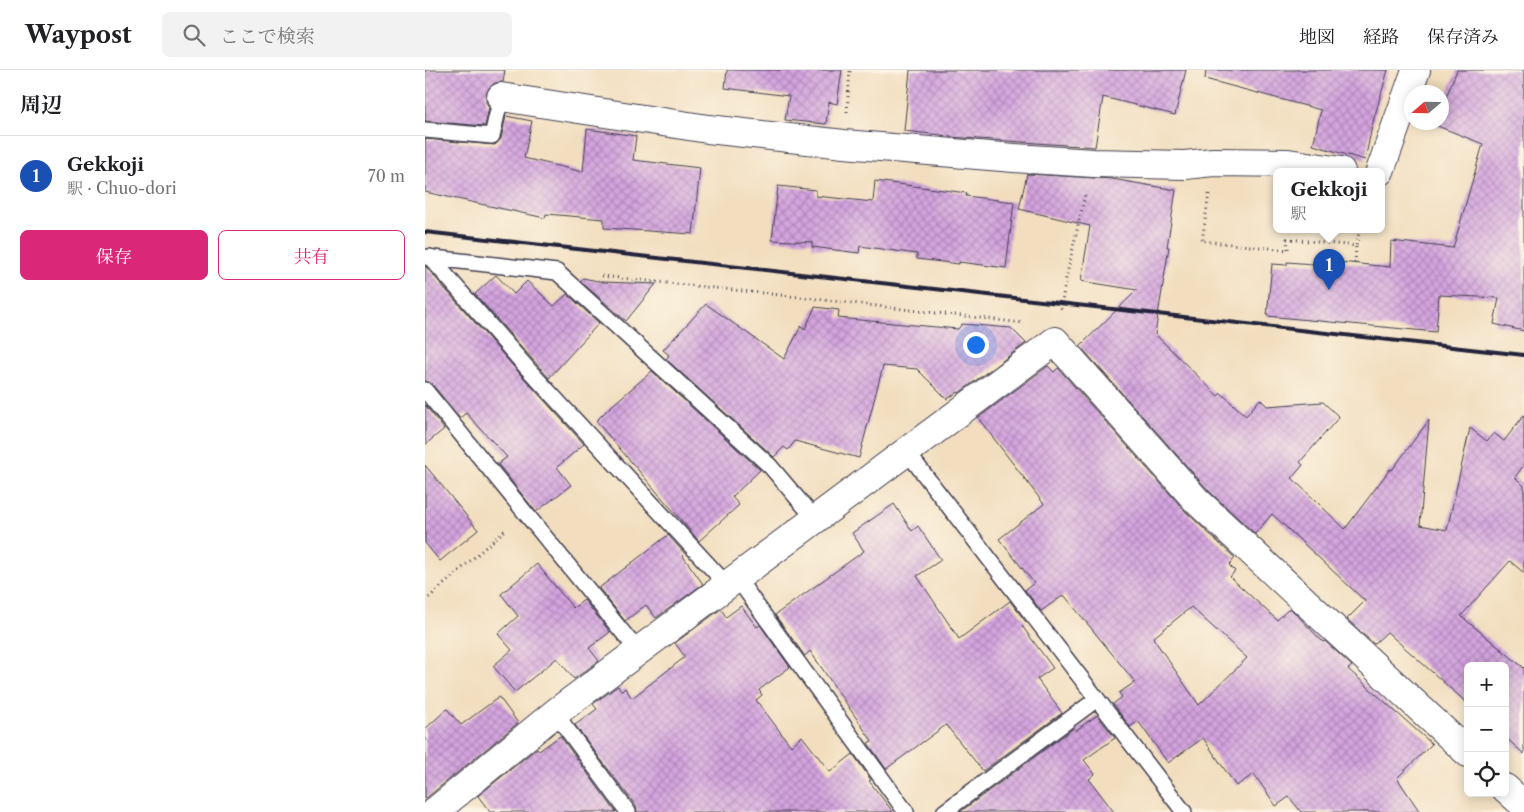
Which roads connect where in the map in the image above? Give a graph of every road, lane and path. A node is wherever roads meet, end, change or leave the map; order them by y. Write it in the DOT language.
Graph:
graph roads {
  1 [pos="850,70"];
  2 [pos="1416,70"];
  3 [pos="501,97"];
  4 [pos="425,130"];
  5 [pos="844,144"];
  6 [pos="1213,162"];
  7 [pos="1093,163"];
  8 [pos="1322,168"];
  9 [pos="1381,168"];
  10 [pos="1359,233"];
  11 [pos="1356,246"];
  12 [pos="428,257"];
  13 [pos="1355,263"];
  14 [pos="557,272"];
  15 [pos="1055,341"];
  16 [pos="425,390"];
  17 [pos="907,452"];
  18 [pos="525,512"];
  19 [pos="815,519"];
  20 [pos="732,581"];
  21 [pos="425,601"];
  22 [pos="638,651"];
  23 [pos="1097,699"];
  24 [pos="555,713"];
  25 [pos="1467,752"];
  26 [pos="1509,792"];
  27 [pos="1524,805"];
  28 [pos="434,812"];
  29 [pos="628,812"];
  30 [pos="906,812"];
  31 [pos="944,812"];
  32 [pos="1185,812"];
  1 -- 5 [label="path"];
  2 -- 9 [label="street"];
  3 -- 4 [label="lane"];
  3 -- 5 [label="street"];
  5 -- 7 [label="street"];
  6 -- 7 [label="street"];
  6 -- 8 [label="street"];
  6 -- 11 [label="path"];
  7 -- 15 [label="path"];
  10 -- 11 [label="path"];
  11 -- 13 [label="path"];
  12 -- 14 [label="lane"];
  12 -- 20 [label="lane"];
  14 -- 15 [label="path"];
  14 -- 19 [label="lane"];
  15 -- 17 [label="street"];
  15 -- 25 [label="street"];
  16 -- 18 [label="lane"];
  17 -- 19 [label="street"];
  17 -- 23 [label="lane"];
  18 -- 21 [label="path"];
  18 -- 22 [label="lane"];
  19 -- 20 [label="street"];
  20 -- 22 [label="street"];
  20 -- 30 [label="lane"];
  22 -- 24 [label="street"];
  23 -- 31 [label="lane"];
  23 -- 32 [label="lane"];
  24 -- 28 [label="street"];
  24 -- 29 [label="lane"];
  26 -- 27 [label="street"];
}
